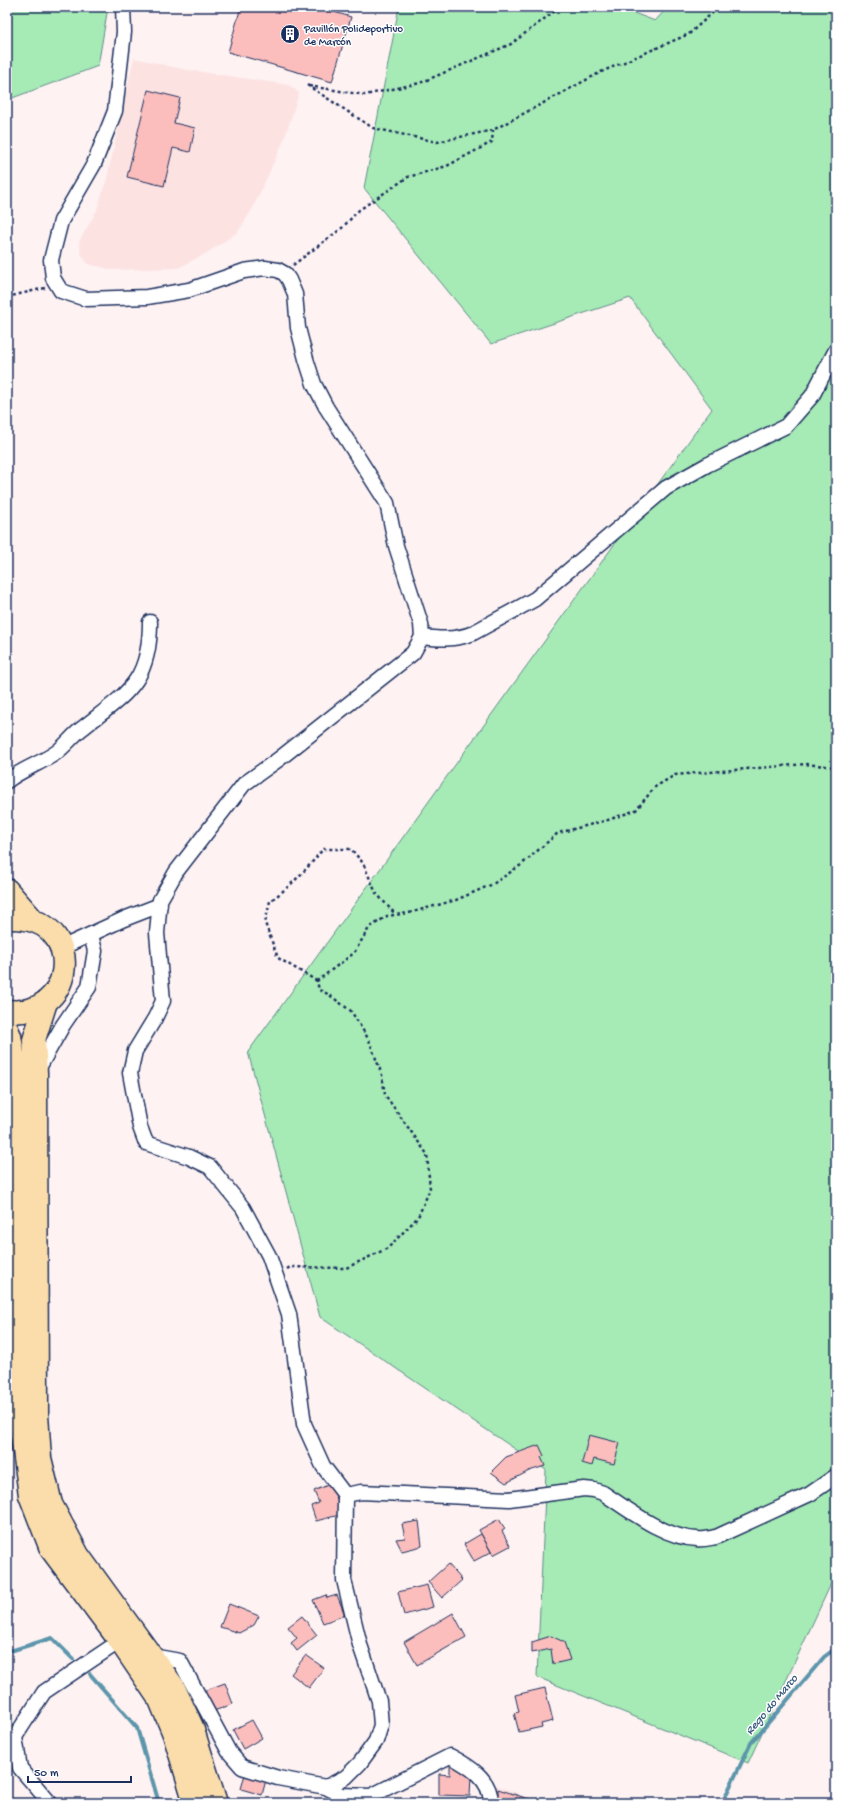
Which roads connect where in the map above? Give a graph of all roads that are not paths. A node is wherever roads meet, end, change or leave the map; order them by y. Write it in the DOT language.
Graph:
graph roads {
  1 [pos="123,7"];
  2 [pos="836,350"];
  3 [pos="150,622"];
  4 [pos="422,637"];
  5 [pos="7,781"];
  6 [pos="7,890"];
  7 [pos="160,905"];
  8 [pos="7,919"];
  9 [pos="33,920"];
  10 [pos="91,935"];
  11 [pos="61,948"];
  12 [pos="46,1002"];
  13 [pos="7,1011"];
  14 [pos="7,1029"];
  15 [pos="36,1073"];
  16 [pos="836,1476"];
  17 [pos="346,1495"];
  18 [pos="120,1641"];
  19 [pos="152,1656"];
  20 [pos="326,1786"];
  21 [pos="50,1803"];
  22 [pos="195,1803"];
  23 [pos="216,1803"];
  24 [pos="491,1803"];
  1 -- 4 [label="street"];
  2 -- 4 [label="street"];
  3 -- 5 [label="street"];
  4 -- 7 [label="street"];
  6 -- 9 [label="main road"];
  7 -- 10 [label="street"];
  7 -- 17 [label="street"];
  8 -- 9 [label="main road"];
  9 -- 11 [label="main road"];
  10 -- 11 [label="street"];
  10 -- 15 [label="street"];
  11 -- 12 [label="main road"];
  12 -- 13 [label="main road"];
  12 -- 15 [label="main road"];
  14 -- 18 [label="main road"];
  15 -- 19 [label="main road"];
  16 -- 17 [label="street"];
  17 -- 20 [label="street"];
  18 -- 21 [label="street"];
  18 -- 22 [label="main road"];
  19 -- 20 [label="street"];
  19 -- 23 [label="main road"];
  20 -- 24 [label="street"];
}
